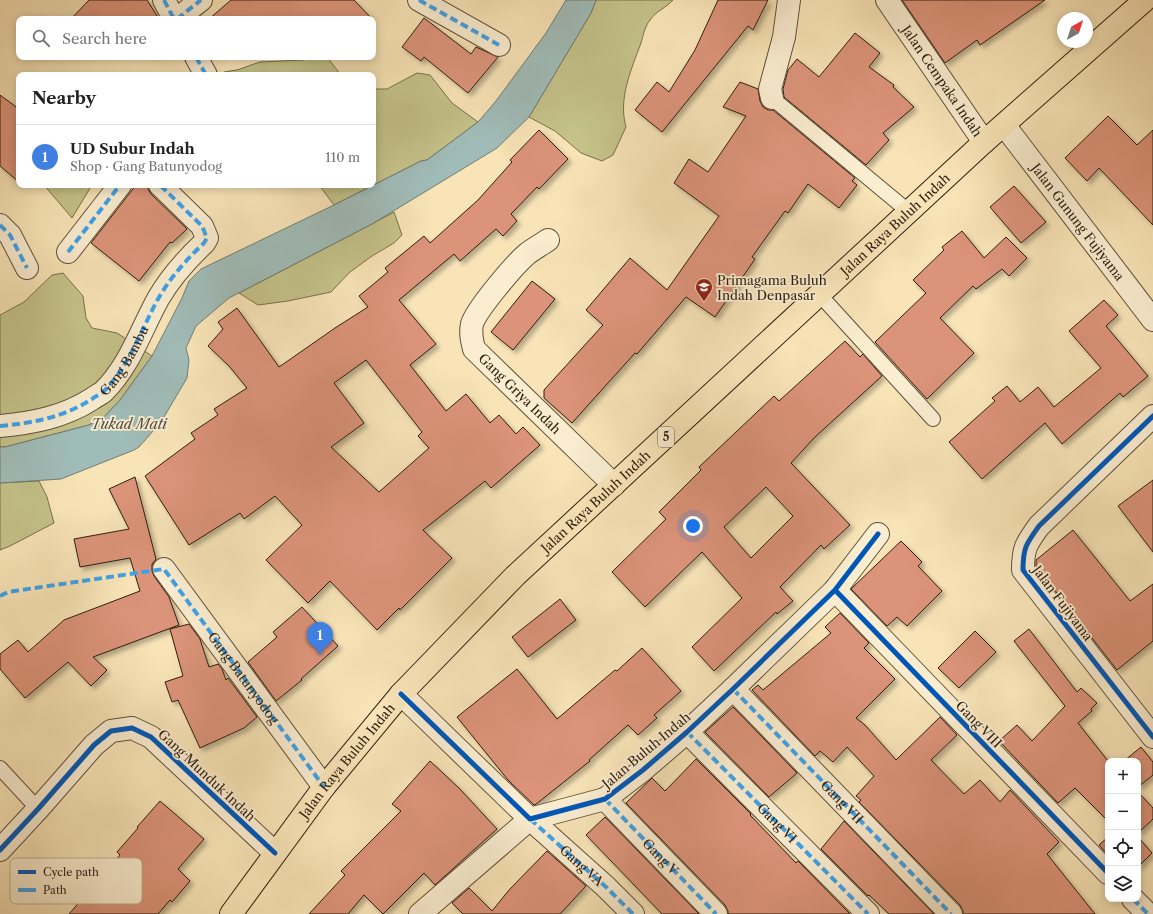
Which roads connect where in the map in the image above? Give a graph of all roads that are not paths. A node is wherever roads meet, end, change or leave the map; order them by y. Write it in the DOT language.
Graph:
graph roads {
  1 [pos="164,0"];
  2 [pos="201,0"];
  3 [pos="419,0"];
  4 [pos="789,0"];
  5 [pos="887,0"];
  6 [pos="1146,0"];
  7 [pos="172,16"];
  8 [pos="181,16"];
  9 [pos="499,45"];
  10 [pos="198,60"];
  11 [pos="204,72"];
  12 [pos="772,98"];
  13 [pos="1004,125"];
  14 [pos="984,142"];
  15 [pos="118,188"];
  16 [pos="163,188"];
  17 [pos="908,211"];
  18 [pos="0,225"];
  19 [pos="548,240"];
  20 [pos="68,252"];
  21 [pos="27,268"];
  22 [pos="819,294"];
  23 [pos="1153,320"];
  24 [pos="1153,416"];
  25 [pos="933,419"];
  26 [pos="0,426"];
  27 [pos="614,485"];
  28 [pos="878,534"];
  29 [pos="164,569"];
  30 [pos="835,590"];
  31 [pos="733,689"];
  32 [pos="401,694"];
  33 [pos="687,732"];
  34 [pos="1153,737"];
  35 [pos="0,768"];
  36 [pos="324,787"];
  37 [pos="605,799"];
  38 [pos="38,809"];
  39 [pos="530,819"];
  40 [pos="0,850"];
  41 [pos="275,853"];
  42 [pos="1105,870"];
  43 [pos="1136,902"];
  44 [pos="231,914"];
  45 [pos="420,914"];
  46 [pos="633,914"];
  47 [pos="716,914"];
  48 [pos="868,914"];
  49 [pos="951,914"];
  50 [pos="1148,914"];
  1 -- 7 [label="street"];
  2 -- 8 [label="street"];
  3 -- 9 [label="street"];
  4 -- 12 [label="street"];
  5 -- 14 [label="street, Jalan Cempaka Indah"];
  6 -- 13 [label="highway, Jalan Raya Buluh Indah / 5"];
  10 -- 11 [label="street"];
  12 -- 17 [label="lane"];
  13 -- 14 [label="highway, Jalan Raya Buluh Indah / 5"];
  13 -- 23 [label="street, Jalan Gunung Fujiyama"];
  14 -- 17 [label="highway, Jalan Raya Buluh Indah / 5"];
  15 -- 20 [label="street"];
  16 -- 26 [label="street, Gang Bambu"];
  17 -- 22 [label="highway, Jalan Raya Buluh Indah / 5"];
  18 -- 21 [label="street"];
  19 -- 27 [label="street, Gang Griya Indah"];
  22 -- 25 [label="lane"];
  22 -- 27 [label="highway, Jalan Raya Buluh Indah / 5"];
  24 -- 34 [label="street, Jalan Fujiyama"];
  27 -- 32 [label="highway, Jalan Raya Buluh Indah / 5"];
  28 -- 30 [label="street, Jalan Buluh Indah"];
  29 -- 36 [label="street, Gang Batunyodog"];
  30 -- 31 [label="street, Jalan Buluh Indah"];
  30 -- 42 [label="street, Gang VIII"];
  31 -- 33 [label="street, Jalan Buluh Indah"];
  31 -- 49 [label="street, Gang VII"];
  32 -- 36 [label="highway, Jalan Raya Buluh Indah / 5"];
  32 -- 39 [label="street"];
  33 -- 37 [label="street, Jalan Buluh Indah"];
  33 -- 48 [label="street, Gang VI"];
  35 -- 38 [label="lane"];
  36 -- 41 [label="highway, Jalan Raya Buluh Indah / 5"];
  37 -- 39 [label="street, Jalan Buluh Indah"];
  37 -- 47 [label="street, Gang V"];
  38 -- 40 [label="street, Gang Munduk Indah"];
  38 -- 41 [label="street, Gang Munduk Indah"];
  39 -- 45 [label="street, Jalan Buluh Indah"];
  39 -- 46 [label="street, Gang VA"];
  41 -- 44 [label="highway, Jalan Raya Buluh Indah / 5"];
  43 -- 50 [label="street"];
}
